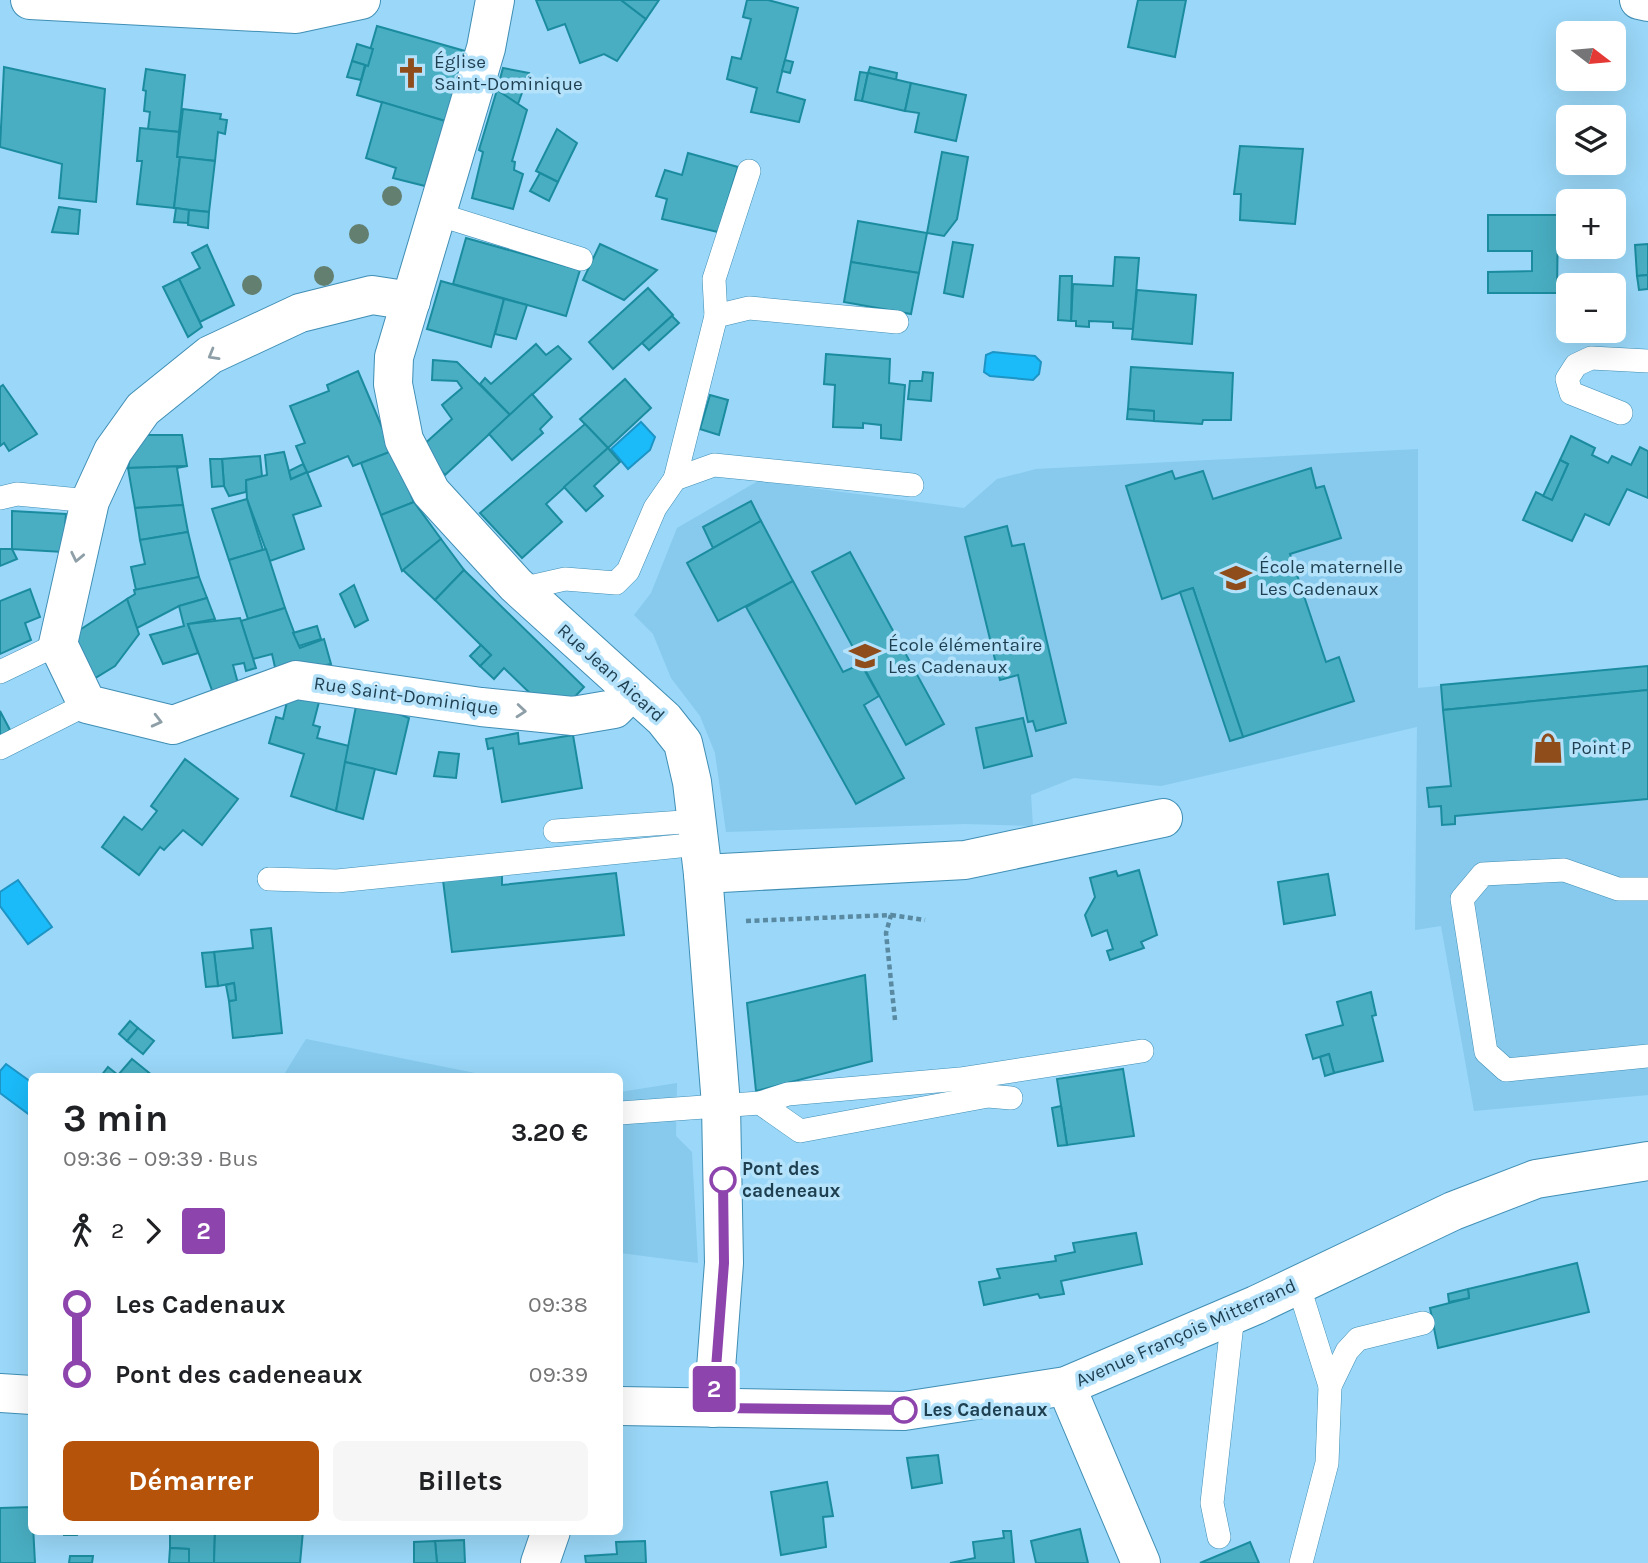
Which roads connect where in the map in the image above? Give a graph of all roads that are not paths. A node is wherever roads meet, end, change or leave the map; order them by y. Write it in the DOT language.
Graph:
graph roads {
  1 [pos="30,0"];
  2 [pos="361,0"];
  3 [pos="495,0"];
  4 [pos="1639,0"];
  5 [pos="1648,2"];
  6 [pos="749,171"];
  7 [pos="437,214"];
  8 [pos="580,259"];
  9 [pos="411,301"];
  10 [pos="716,316"];
  11 [pos="897,322"];
  12 [pos="1648,361"];
  13 [pos="1621,412"];
  14 [pos="675,479"];
  15 [pos="912,485"];
  16 [pos="0,498"];
  17 [pos="90,501"];
  18 [pos="521,589"];
  19 [pos="58,644"];
  20 [pos="0,672"];
  21 [pos="631,692"];
  22 [pos="87,704"];
  23 [pos="0,748"];
  24 [pos="1163,818"];
  25 [pos="555,831"];
  26 [pos="700,846"];
  27 [pos="269,878"];
  28 [pos="1648,889"];
  29 [pos="1142,1051"];
  30 [pos="1648,1056"];
  31 [pos="1011,1098"];
  32 [pos="760,1103"];
  33 [pos="722,1105"];
  34 [pos="623,1113"];
  35 [pos="1648,1161"];
  36 [pos="1298,1284"];
  37 [pos="1233,1315"];
  38 [pos="1423,1323"];
  39 [pos="1066,1386"];
  40 [pos="1329,1387"];
  41 [pos="0,1393"];
  42 [pos="28,1395"];
  43 [pos="623,1406"];
  44 [pos="713,1408"];
  45 [pos="550,1535"];
  46 [pos="1219,1537"];
  47 [pos="540,1563"];
  48 [pos="1141,1563"];
  49 [pos="1301,1563"];
  1 -- 2 [label="street"];
  3 -- 7 [label="street, Rue Jean Aicard"];
  4 -- 5 [label="street"];
  6 -- 10 [label="lane"];
  7 -- 8 [label="lane"];
  7 -- 9 [label="street, Rue Jean Aicard"];
  9 -- 17 [label="street, one-way"];
  9 -- 18 [label="street, Rue Jean Aicard"];
  10 -- 11 [label="lane"];
  10 -- 14 [label="lane"];
  12 -- 13 [label="lane"];
  14 -- 15 [label="lane"];
  14 -- 18 [label="lane"];
  16 -- 17 [label="lane"];
  17 -- 19 [label="street, one-way"];
  18 -- 21 [label="street, Rue Jean Aicard"];
  19 -- 20 [label="lane"];
  19 -- 22 [label="street"];
  22 -- 21 [label="street, Rue Saint-Dominique, one-way"];
  21 -- 26 [label="street, Rue Jean Aicard"];
  22 -- 23 [label="lane"];
  24 -- 26 [label="street"];
  25 -- 26 [label="lane"];
  26 -- 27 [label="lane"];
  26 -- 33 [label="street, Rue Jean Aicard"];
  28 -- 30 [label="lane"];
  29 -- 32 [label="lane"];
  31 -- 32 [label="lane"];
  32 -- 33 [label="lane"];
  33 -- 34 [label="lane"];
  33 -- 44 [label="street, Rue Jean Aicard"];
  35 -- 36 [label="street, Avenue François Mitterrand"];
  36 -- 37 [label="street, Avenue François Mitterrand"];
  36 -- 40 [label="lane"];
  37 -- 39 [label="street, Avenue François Mitterrand"];
  37 -- 46 [label="lane"];
  38 -- 40 [label="lane"];
  39 -- 44 [label="street, Avenue François Mitterrand"];
  39 -- 48 [label="street"];
  40 -- 49 [label="lane"];
  41 -- 42 [label="street"];
  43 -- 44 [label="street, Avenue François Mitterrand"];
  45 -- 47 [label="street"];
}
